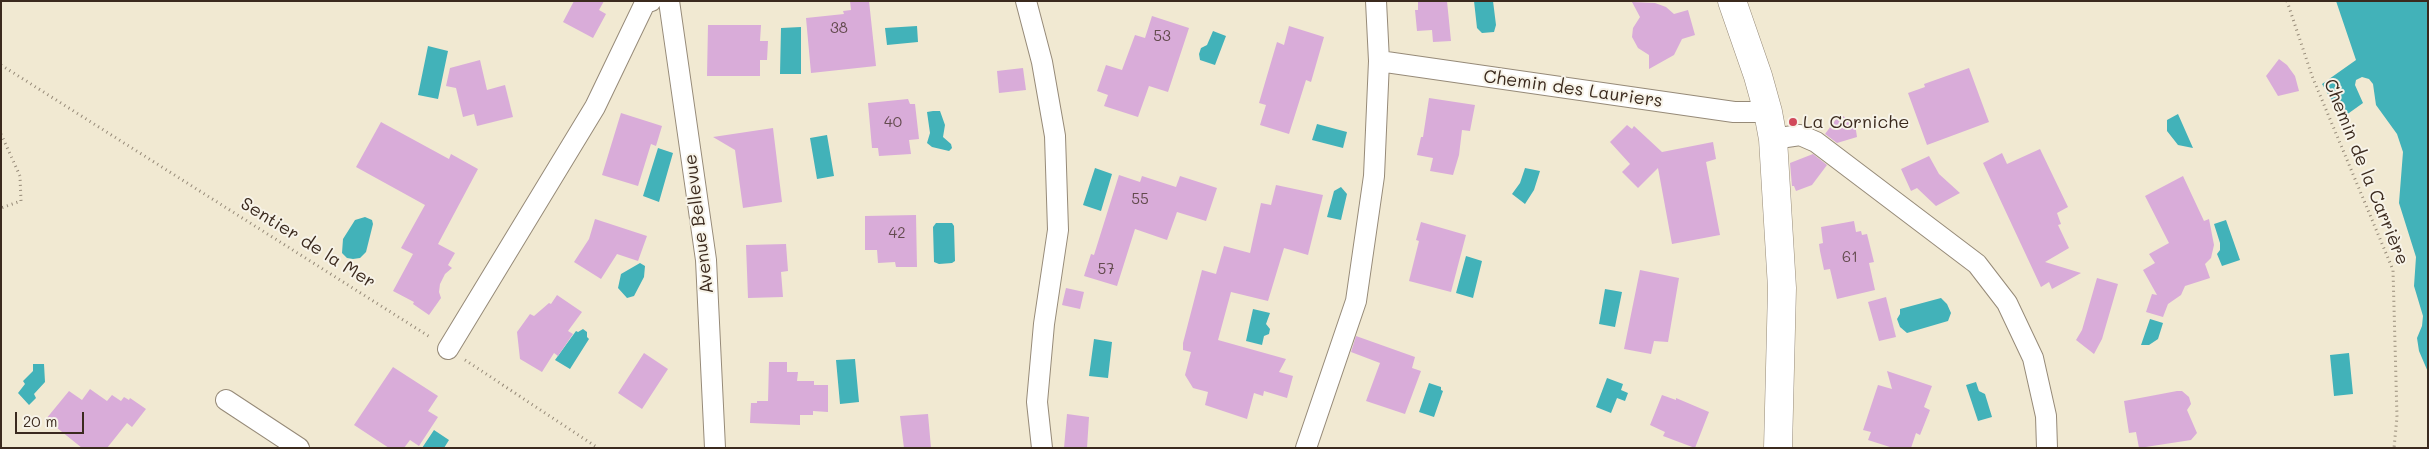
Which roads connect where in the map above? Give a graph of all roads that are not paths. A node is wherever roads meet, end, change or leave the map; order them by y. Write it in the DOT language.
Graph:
graph roads {
  1 [pos="651,1"];
  2 [pos="669,1"];
  3 [pos="1026,1"];
  4 [pos="1376,1"];
  5 [pos="1732,1"];
  6 [pos="1379,61"];
  7 [pos="1768,112"];
  8 [pos="1772,139"];
  9 [pos="448,348"];
  10 [pos="226,400"];
  11 [pos="299,448"];
  12 [pos="715,448"];
  13 [pos="1042,448"];
  14 [pos="1306,448"];
  15 [pos="1778,448"];
  16 [pos="2047,448"];
  1 -- 9 [label="street"];
  2 -- 12 [label="street, Avenue Bellevue"];
  3 -- 13 [label="street"];
  4 -- 6 [label="street"];
  5 -- 7 [label="street"];
  6 -- 7 [label="street, Chemin des Lauriers"];
  6 -- 14 [label="street"];
  7 -- 8 [label="street"];
  8 -- 15 [label="street"];
  8 -- 16 [label="street"];
  10 -- 11 [label="street"];
}
